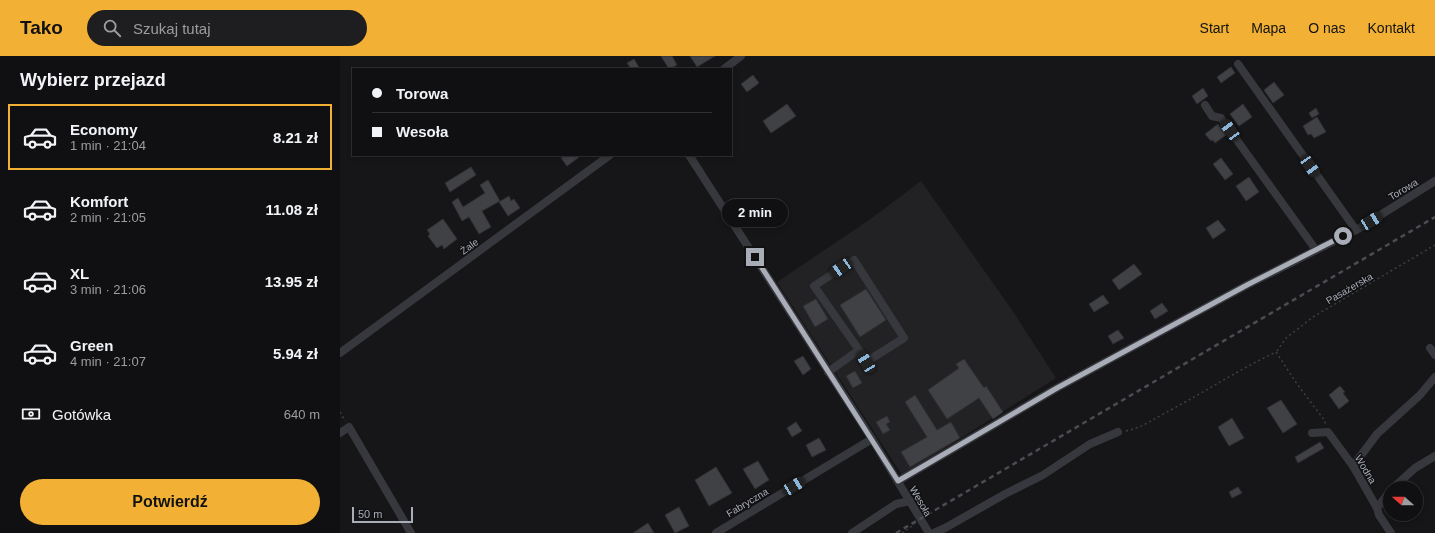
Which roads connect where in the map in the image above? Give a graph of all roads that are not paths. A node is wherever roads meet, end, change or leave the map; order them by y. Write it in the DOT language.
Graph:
graph roads {
  1 [pos="741,56"];
  2 [pos="1238,64"];
  3 [pos="725,68"];
  4 [pos="1205,105"];
  5 [pos="609,156"];
  6 [pos="690,156"];
  7 [pos="1435,182"];
  8 [pos="1356,230"];
  9 [pos="1316,250"];
  10 [pos="859,350"];
  11 [pos="340,353"];
  12 [pos="828,372"];
  13 [pos="1435,377"];
  14 [pos="1118,432"];
  15 [pos="340,433"];
  16 [pos="1312,433"];
  17 [pos="872,439"];
  18 [pos="1435,456"];
  19 [pos="1353,466"];
  20 [pos="898,481"];
  21 [pos="1401,481"];
  22 [pos="1383,500"];
  23 [pos="910,501"];
  24 [pos="1377,508"];
  25 [pos="411,533"];
  26 [pos="716,533"];
  27 [pos="852,533"];
  28 [pos="929,533"];
  29 [pos="934,533"];
  30 [pos="1391,533"];
  1 -- 3 [label="street"];
  2 -- 8 [label="street"];
  4 -- 9 [label="street"];
  5 -- 11 [label="street, Żale"];
  6 -- 12 [label="street, Wesoła"];
  7 -- 8 [label="street, Torowa"];
  8 -- 9 [label="street, Torowa"];
  9 -- 20 [label="street, Torowa"];
  10 -- 10 [label="street"];
  10 -- 12 [label="street"];
  12 -- 17 [label="street, Wesoła"];
  13 -- 19 [label="street"];
  14 -- 29 [label="street"];
  15 -- 25 [label="street"];
  16 -- 19 [label="street, Wodna"];
  17 -- 20 [label="street, Wesoła"];
  17 -- 26 [label="street, Fabryczna"];
  18 -- 21 [label="street"];
  19 -- 24 [label="street, Wodna"];
  20 -- 23 [label="street, Wesoła"];
  22 -- 24 [label="street"];
  23 -- 27 [label="street"];
  23 -- 28 [label="street, Wesoła"];
  24 -- 30 [label="street, Wodna"];
}
